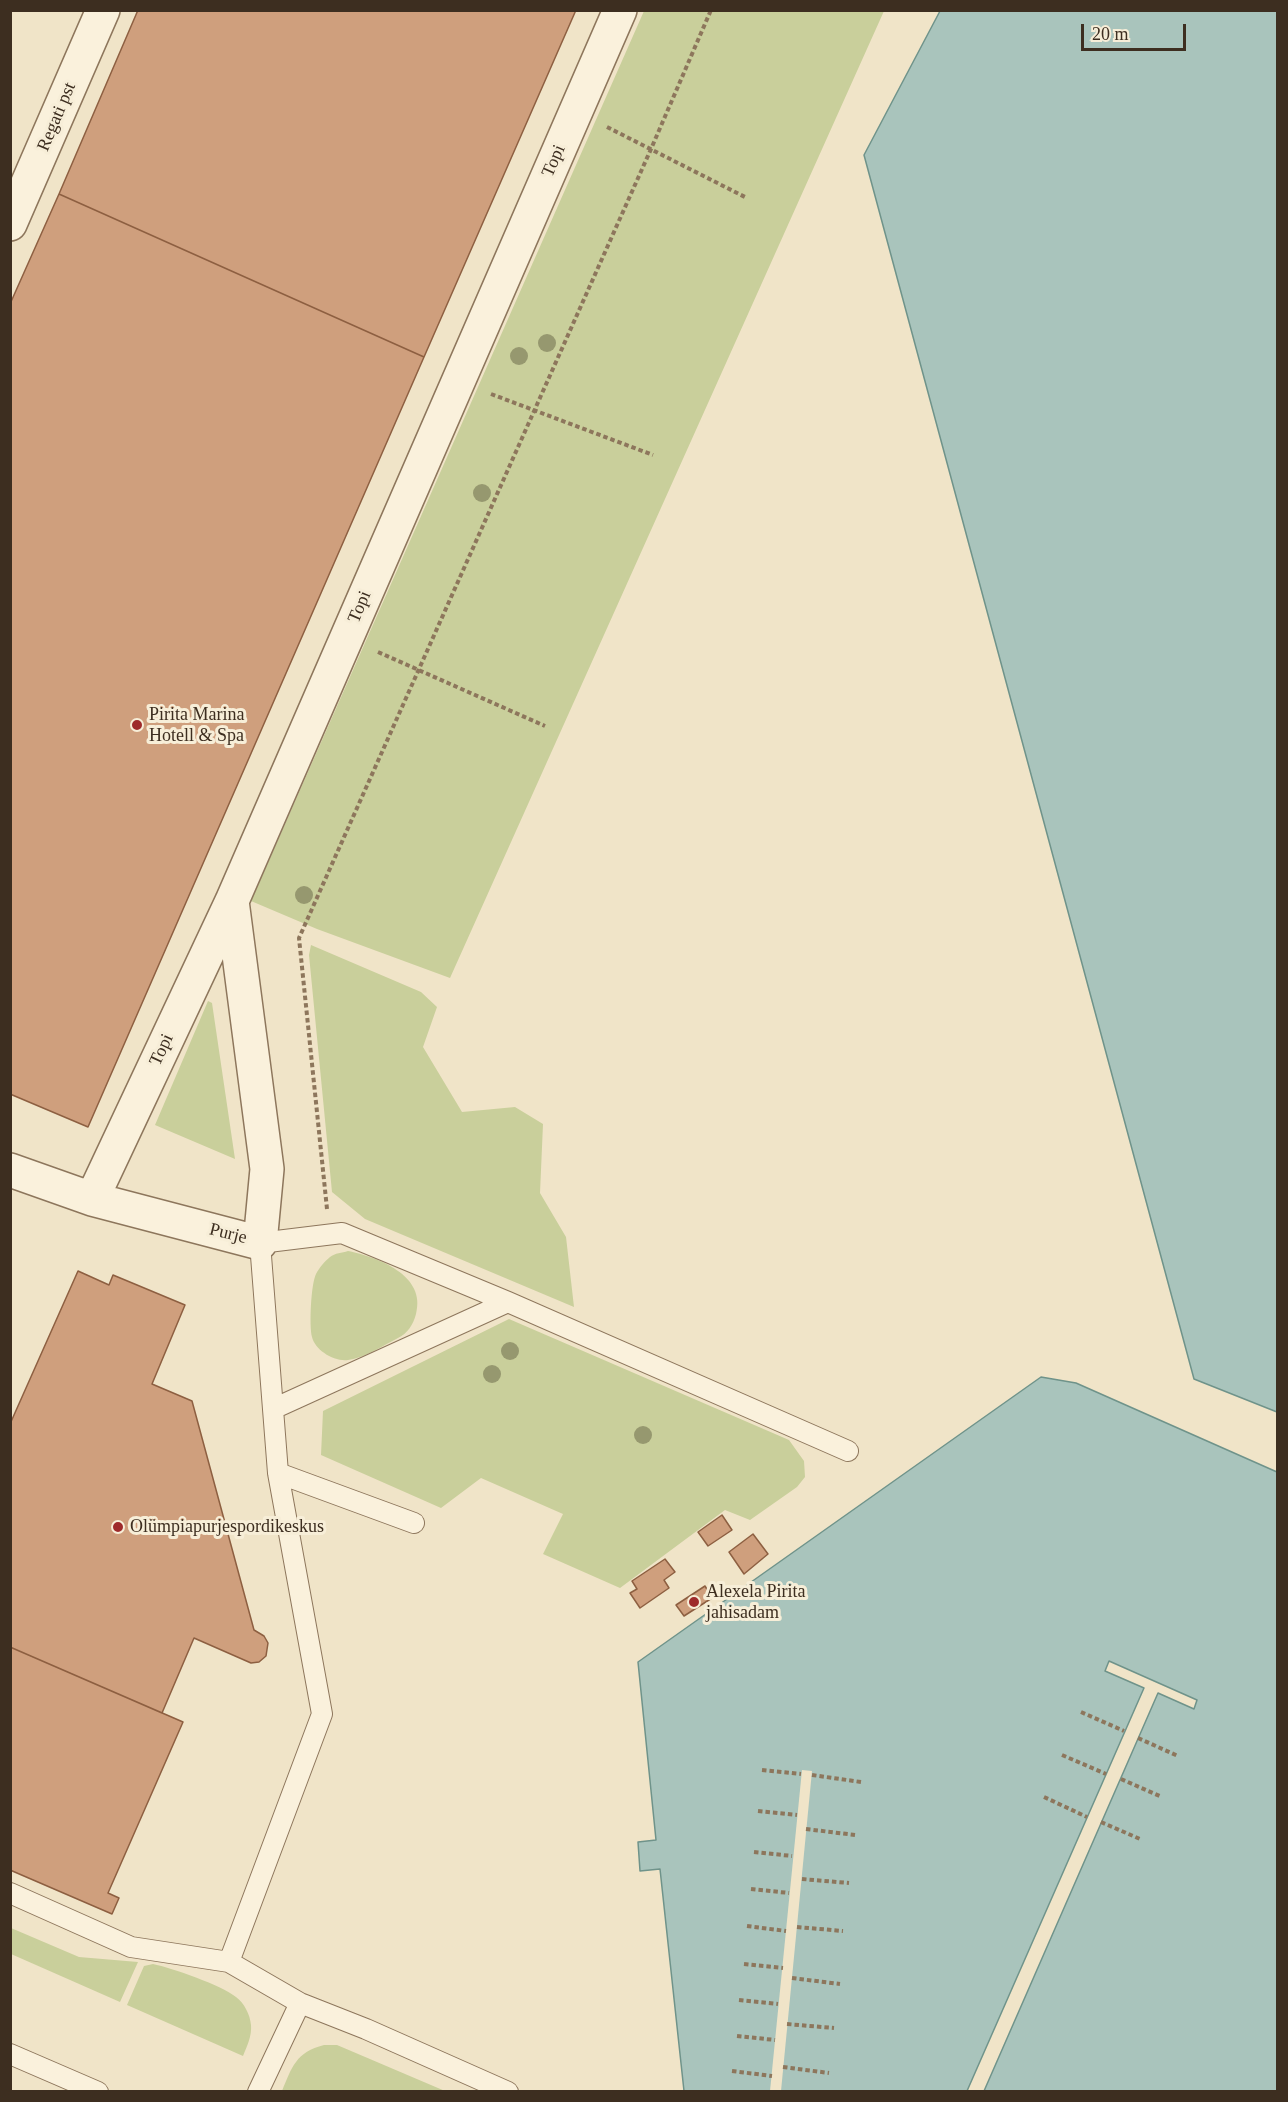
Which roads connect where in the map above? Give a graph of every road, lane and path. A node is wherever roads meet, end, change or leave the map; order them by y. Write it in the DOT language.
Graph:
graph roads {
  1 [pos="103,10"];
  2 [pos="620,10"];
  3 [pos="711,10"];
  4 [pos="576,111"];
  5 [pos="651,149"];
  6 [pos="745,197"];
  7 [pos="14,205"];
  8 [pos="458,381"];
  9 [pos="535,410"];
  10 [pos="653,455"];
  11 [pos="346,638"];
  12 [pos="419,670"];
  13 [pos="545,726"];
  14 [pos="232,901"];
  15 [pos="10,1170"];
  16 [pos="92,1199"];
  17 [pos="330,1234"];
  18 [pos="260,1243"];
  19 [pos="508,1302"];
  20 [pos="273,1409"];
  21 [pos="848,1451"];
  22 [pos="278,1473"];
  23 [pos="414,1523"];
  24 [pos="1081,1712"];
  25 [pos="1124,1731"];
  26 [pos="1138,1738"];
  27 [pos="1062,1755"];
  28 [pos="1178,1756"];
  29 [pos="762,1770"];
  30 [pos="801,1774"];
  31 [pos="1106,1774"];
  32 [pos="812,1776"];
  33 [pos="1121,1779"];
  34 [pos="861,1782"];
  35 [pos="1044,1797"];
  36 [pos="1161,1797"];
  37 [pos="758,1811"];
  38 [pos="797,1815"];
  39 [pos="1087,1817"];
  40 [pos="1101,1822"];
  41 [pos="806,1829"];
  42 [pos="855,1835"];
  43 [pos="1140,1839"];
  44 [pos="754,1852"];
  45 [pos="792,1856"];
  46 [pos="801,1879"];
  47 [pos="849,1883"];
  48 [pos="751,1889"];
  49 [pos="10,1893"];
  50 [pos="789,1893"];
  51 [pos="747,1926"];
  52 [pos="797,1927"];
  53 [pos="786,1931"];
  54 [pos="843,1931"];
  55 [pos="229,1962"];
  56 [pos="744,1964"];
  57 [pos="783,1968"];
  58 [pos="792,1978"];
  59 [pos="840,1983"];
  60 [pos="739,2000"];
  61 [pos="300,2002"];
  62 [pos="778,2004"];
  63 [pos="787,2024"];
  64 [pos="834,2028"];
  65 [pos="737,2036"];
  66 [pos="775,2040"];
  67 [pos="10,2054"];
  68 [pos="783,2067"];
  69 [pos="732,2071"];
  70 [pos="829,2073"];
  71 [pos="772,2076"];
  72 [pos="98,2091"];
  73 [pos="258,2091"];
  74 [pos="508,2091"];
  1 -- 7 [label="street, Regati pst"];
  2 -- 4 [label="street, Topi"];
  3 -- 5 [label="path"];
  4 -- 5 [label="path"];
  4 -- 8 [label="street, Topi"];
  5 -- 6 [label="path"];
  5 -- 9 [label="path"];
  8 -- 9 [label="path"];
  8 -- 11 [label="street, Topi"];
  9 -- 10 [label="path"];
  9 -- 12 [label="path"];
  11 -- 12 [label="path"];
  11 -- 14 [label="street, Topi"];
  12 -- 13 [label="path"];
  12 -- 17 [label="path"];
  14 -- 16 [label="street, Topi"];
  14 -- 18 [label="street"];
  15 -- 16 [label="street, Purje"];
  16 -- 18 [label="street, Purje"];
  17 -- 18 [label="lane"];
  17 -- 19 [label="lane"];
  18 -- 20 [label="lane, Purje"];
  19 -- 20 [label="lane"];
  19 -- 21 [label="lane"];
  20 -- 22 [label="lane, Purje"];
  22 -- 23 [label="lane"];
  22 -- 55 [label="lane, Purje"];
  24 -- 25 [label="path"];
  26 -- 28 [label="path"];
  27 -- 31 [label="path"];
  29 -- 30 [label="path"];
  32 -- 34 [label="path"];
  33 -- 36 [label="path"];
  35 -- 39 [label="path"];
  37 -- 38 [label="path"];
  40 -- 43 [label="path"];
  41 -- 42 [label="path"];
  44 -- 45 [label="path"];
  46 -- 47 [label="path"];
  48 -- 50 [label="path"];
  49 -- 55 [label="lane"];
  51 -- 53 [label="path"];
  52 -- 54 [label="path"];
  55 -- 61 [label="lane"];
  56 -- 57 [label="path"];
  58 -- 59 [label="path"];
  60 -- 62 [label="path"];
  61 -- 73 [label="lane"];
  61 -- 74 [label="lane"];
  63 -- 64 [label="path"];
  65 -- 66 [label="path"];
  67 -- 72 [label="lane"];
  68 -- 70 [label="path"];
  69 -- 71 [label="path"];
}
